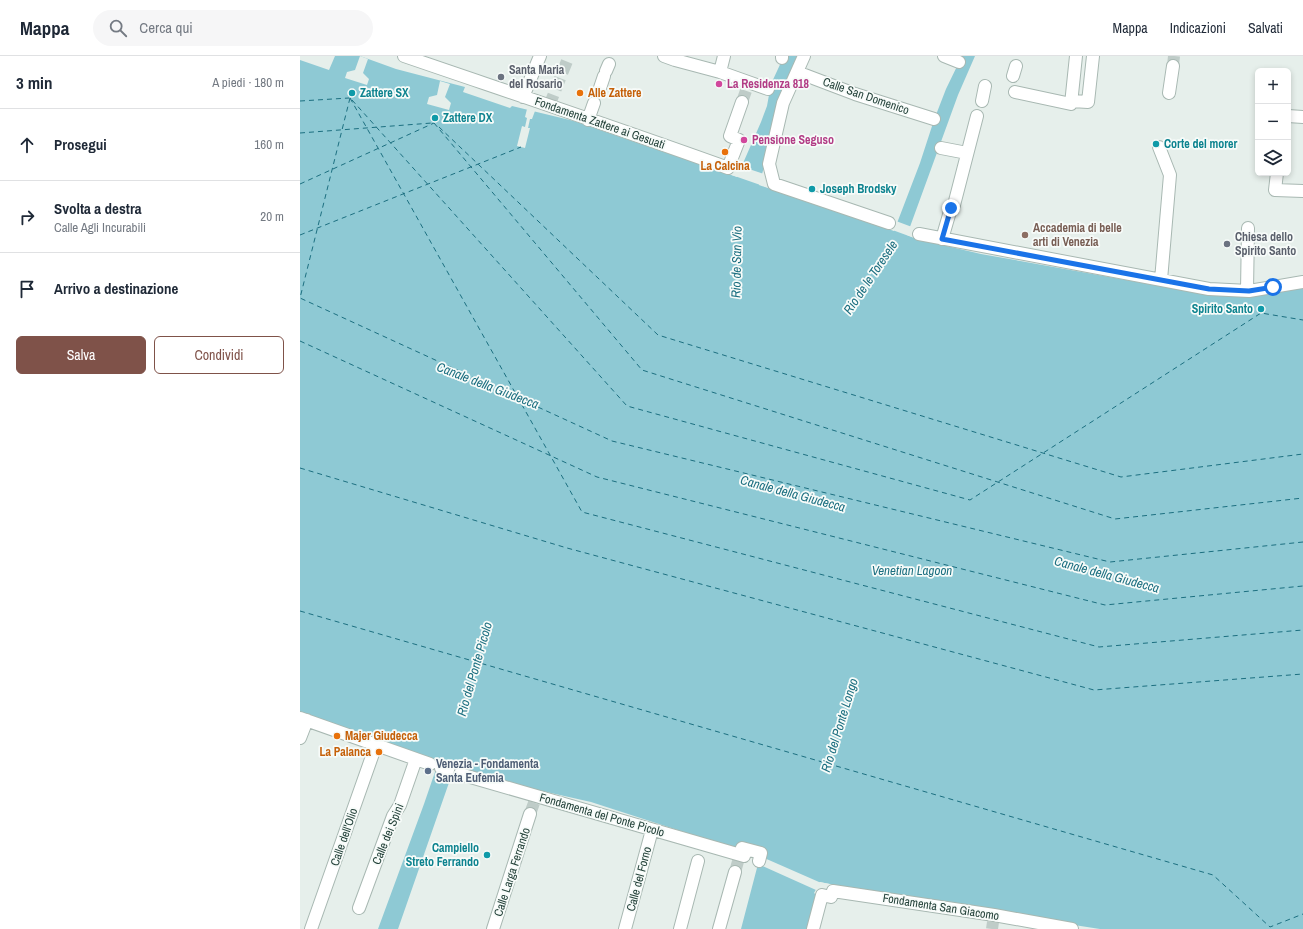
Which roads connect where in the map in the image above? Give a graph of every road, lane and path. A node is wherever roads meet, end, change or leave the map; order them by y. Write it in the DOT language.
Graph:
graph roads {
  1 [pos="404,56"];
  2 [pos="540,56"];
  3 [pos="724,56"];
  4 [pos="804,56"];
  5 [pos="944,56"];
  6 [pos="1076,56"];
  7 [pos="1093,56"];
  8 [pos="669,58"];
  9 [pos="959,62"];
  10 [pos="1173,66"];
  11 [pos="606,70"];
  12 [pos="720,72"];
  13 [pos="797,72"];
  14 [pos="985,86"];
  15 [pos="600,88"];
  16 [pos="768,88"];
  17 [pos="1015,92"];
  18 [pos="1169,93"];
  19 [pos="523,97"];
  20 [pos="1072,100"];
  21 [pos="982,101"];
  22 [pos="742,102"];
  23 [pos="594,103"];
  24 [pos="978,116"];
  25 [pos="1291,116"];
  26 [pos="1303,117"];
  27 [pos="934,119"];
  28 [pos="588,120"];
  29 [pos="1159,147"];
  30 [pos="941,148"];
  31 [pos="967,153"];
  32 [pos="1276,176"];
  33 [pos="1303,191"];
  34 [pos="889,223"];
  35 [pos="1248,228"];
  36 [pos="919,234"];
  37 [pos="942,239"];
  38 [pos="1161,280"];
  39 [pos="1303,282"];
  40 [pos="1247,291"];
  41 [pos="304,719"];
  42 [pos="300,738"];
  43 [pos="376,745"];
  44 [pos="416,759"];
  45 [pos="440,767"];
  46 [pos="460,774"];
  47 [pos="530,814"];
  48 [pos="652,830"];
  49 [pos="759,860"];
  50 [pos="698,861"];
  51 [pos="735,872"];
  52 [pos="359,908"];
  53 [pos="311,929"];
  54 [pos="493,929"];
  55 [pos="626,929"];
  56 [pos="680,929"];
  57 [pos="719,929"];
  58 [pos="813,929"];
  59 [pos="1072,929"];
  1 -- 19 [label="street, Fondamenta Zattere ai Gesuati"];
  2 -- 19 [label="street"];
  3 -- 12 [label="street"];
  4 -- 13 [label="street"];
  5 -- 9 [label="street"];
  6 -- 20 [label="street"];
  7 -- 20 [label="street"];
  8 -- 12 [label="street"];
  10 -- 18 [label="street"];
  11 -- 15 [label="street"];
  12 -- 16 [label="street"];
  13 -- 27 [label="street, Calle San Domenico"];
  13 -- 34 [label="street"];
  14 -- 21 [label="street"];
  17 -- 20 [label="street"];
  19 -- 28 [label="street, Fondamenta Zattere ai Gesuati"];
  22 -- 28 [label="street, Fondamenta Zattere ai Gesuati"];
  23 -- 28 [label="street"];
  24 -- 31 [label="street"];
  25 -- 26 [label="street"];
  29 -- 38 [label="street"];
  30 -- 31 [label="street"];
  31 -- 37 [label="street"];
  32 -- 33 [label="street"];
  35 -- 40 [label="street"];
  36 -- 37 [label="street"];
  37 -- 38 [label="street"];
  38 -- 40 [label="street"];
  39 -- 40 [label="street"];
  41 -- 42 [label="street"];
  41 -- 43 [label="street"];
  43 -- 44 [label="street"];
  43 -- 53 [label="street, Calle dell'Olio"];
  44 -- 45 [label="street"];
  44 -- 52 [label="street, Calle dei Spini"];
  46 -- 48 [label="street, Fondamenta del Ponte Picolo"];
  47 -- 54 [label="street, Calle Larga Ferrando"];
  48 -- 49 [label="street, Fondamenta del Ponte Picolo"];
  48 -- 55 [label="street, Calle del Forno"];
  50 -- 56 [label="street"];
  51 -- 57 [label="street"];
  58 -- 59 [label="street, Fondamenta San Giacomo"];
}
